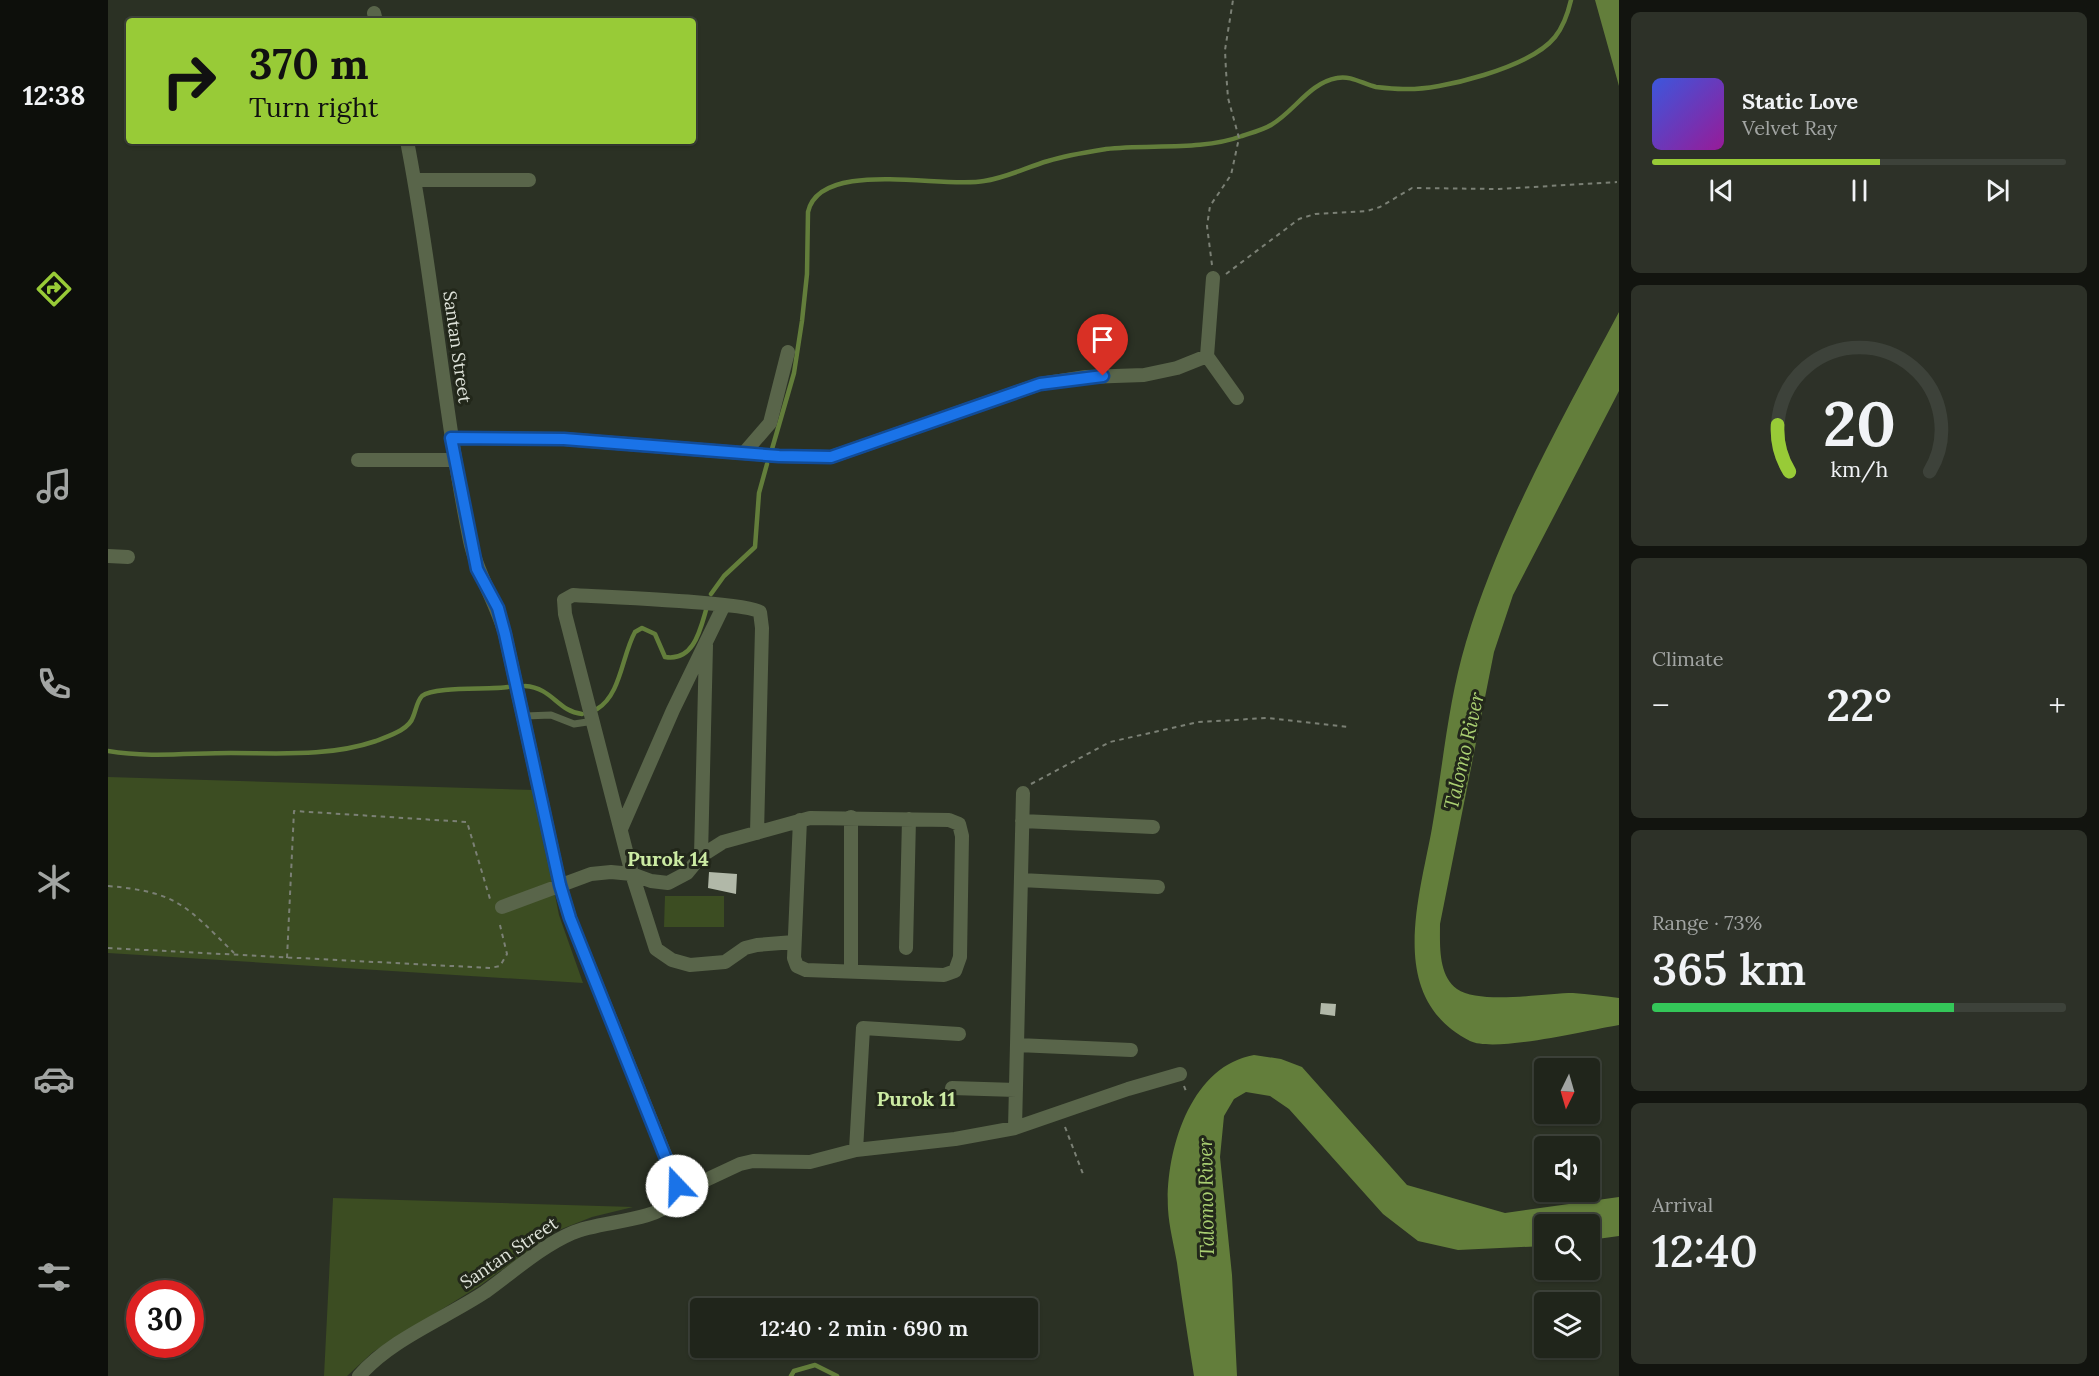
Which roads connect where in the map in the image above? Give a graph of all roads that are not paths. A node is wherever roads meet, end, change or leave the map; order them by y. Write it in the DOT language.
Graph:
graph roads {
  1 [pos="408,144"];
  2 [pos="415,180"];
  3 [pos="529,180"];
  4 [pos="1213,278"];
  5 [pos="788,352"];
  6 [pos="1207,356"];
  7 [pos="1237,398"];
  8 [pos="451,438"];
  9 [pos="744,453"];
  10 [pos="358,460"];
  11 [pos="455,460"];
  12 [pos="108,556"];
  13 [pos="128,557"];
  14 [pos="724,605"];
  15 [pos="706,640"];
  16 [pos="525,716"];
  17 [pos="594,721"];
  18 [pos="1023,793"];
  19 [pos="851,817"];
  20 [pos="909,819"];
  21 [pos="800,820"];
  22 [pos="1022,821"];
  23 [pos="1153,827"];
  24 [pos="621,829"];
  25 [pos="757,833"];
  26 [pos="701,856"];
  27 [pos="632,874"];
  28 [pos="1021,880"];
  29 [pos="560,885"];
  30 [pos="1158,887"];
  31 [pos="502,907"];
  32 [pos="794,942"];
  33 [pos="906,948"];
  34 [pos="851,971"];
  35 [pos="959,1034"];
  36 [pos="1017,1045"];
  37 [pos="1131,1050"];
  38 [pos="1180,1074"];
  39 [pos="952,1088"];
  40 [pos="1016,1090"];
  41 [pos="1014,1128"];
  42 [pos="856,1150"];
  43 [pos="678,1193"];
  44 [pos="359,1376"];
  1 -- 2 [label="street, Santan Street"];
  2 -- 3 [label="street"];
  2 -- 8 [label="street, Santan Street"];
  4 -- 6 [label="street"];
  5 -- 9 [label="street"];
  6 -- 7 [label="street"];
  6 -- 9 [label="street"];
  8 -- 9 [label="street"];
  8 -- 11 [label="street, Santan Street"];
  10 -- 11 [label="street"];
  11 -- 16 [label="street, Santan Street"];
  12 -- 13 [label="street"];
  14 -- 15 [label="street"];
  14 -- 17 [label="street"];
  14 -- 25 [label="street"];
  15 -- 24 [label="street"];
  15 -- 26 [label="street"];
  16 -- 17 [label="lane"];
  16 -- 29 [label="street, Santan Street"];
  17 -- 24 [label="street"];
  18 -- 22 [label="street"];
  19 -- 20 [label="street"];
  19 -- 21 [label="street"];
  19 -- 34 [label="street"];
  20 -- 33 [label="street"];
  20 -- 34 [label="street"];
  21 -- 25 [label="street"];
  21 -- 32 [label="street"];
  22 -- 23 [label="street"];
  22 -- 28 [label="street"];
  24 -- 27 [label="street"];
  25 -- 26 [label="street"];
  26 -- 27 [label="street"];
  27 -- 29 [label="street"];
  27 -- 32 [label="street"];
  28 -- 30 [label="street"];
  28 -- 36 [label="street"];
  29 -- 31 [label="street"];
  29 -- 43 [label="street, Santan Street"];
  32 -- 34 [label="street"];
  35 -- 42 [label="street"];
  36 -- 37 [label="street"];
  36 -- 40 [label="street"];
  38 -- 41 [label="street"];
  39 -- 40 [label="street"];
  40 -- 41 [label="street"];
  41 -- 42 [label="street"];
  42 -- 43 [label="street"];
  43 -- 44 [label="street, Santan Street"];
}
